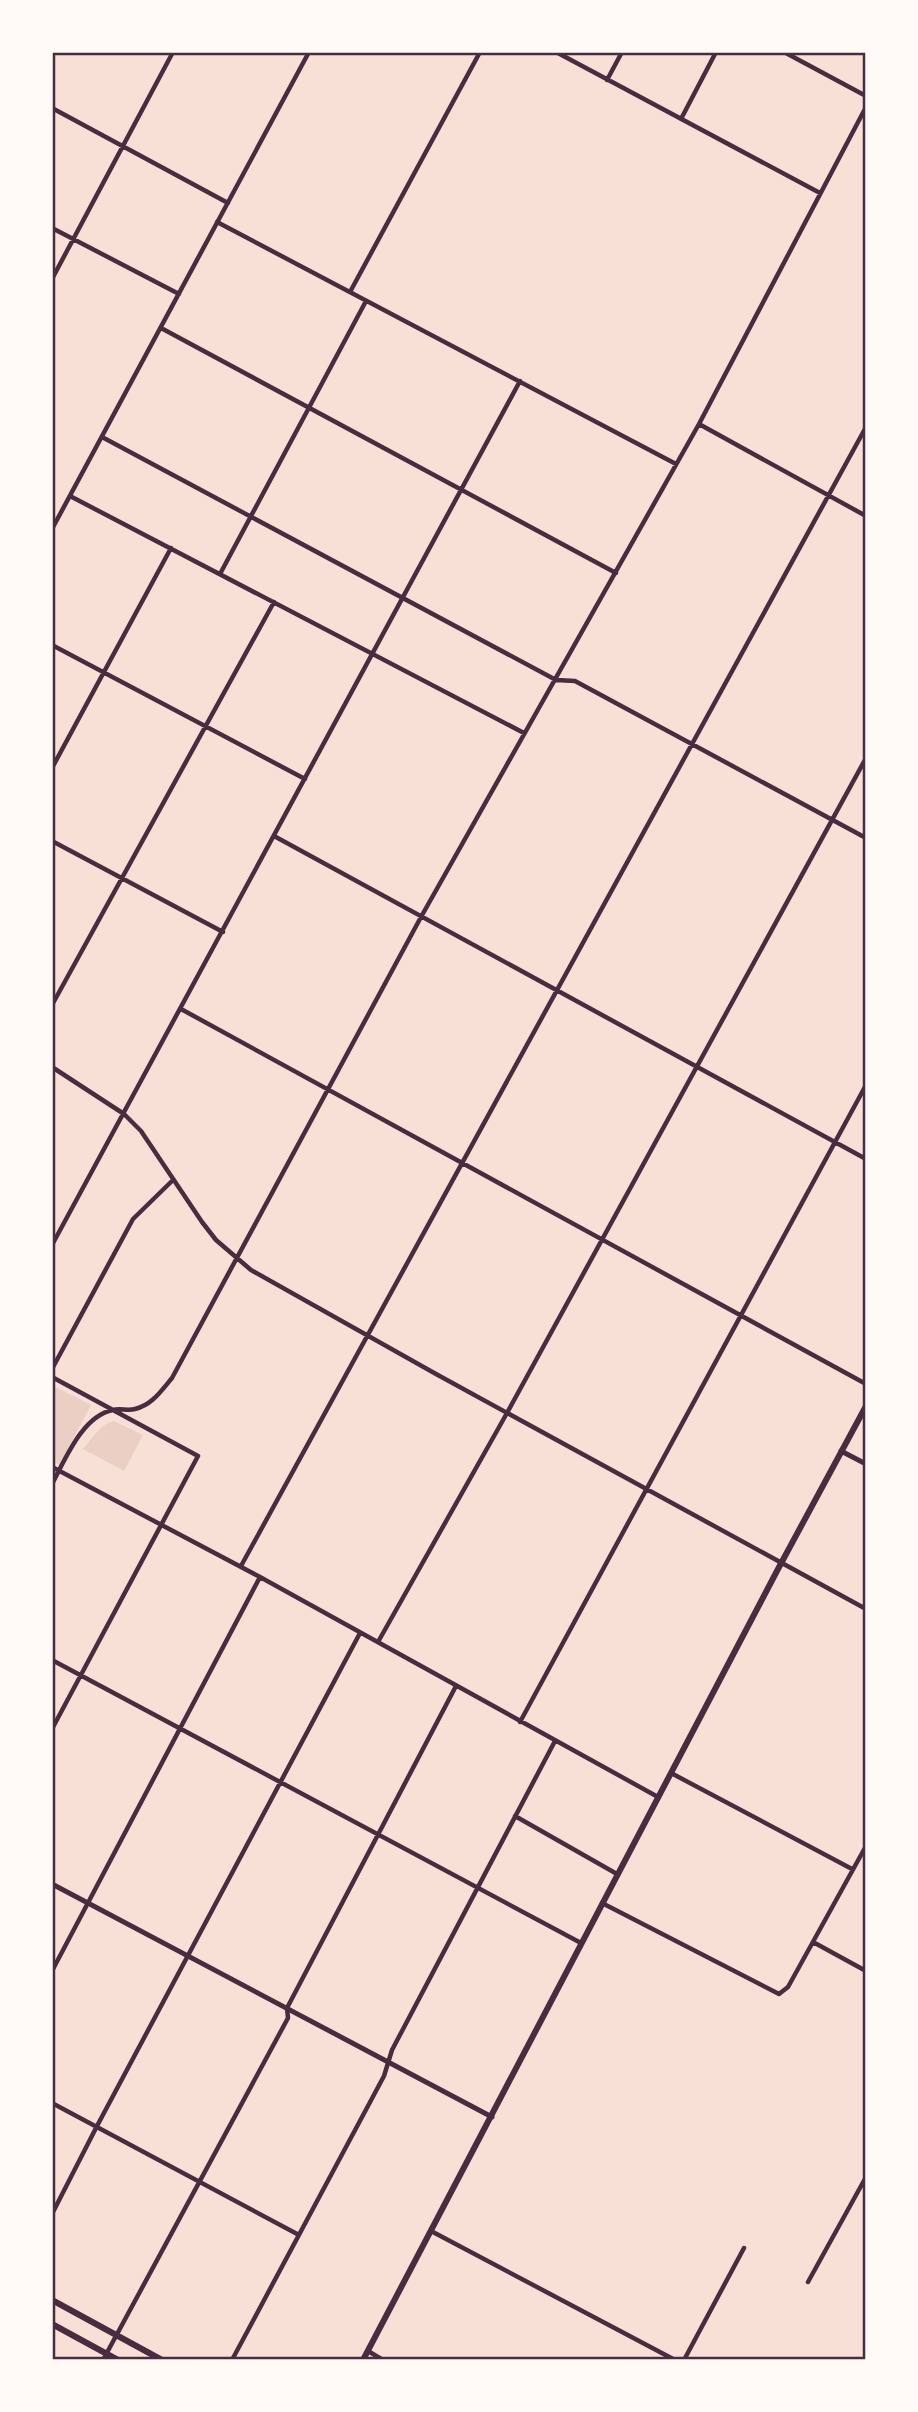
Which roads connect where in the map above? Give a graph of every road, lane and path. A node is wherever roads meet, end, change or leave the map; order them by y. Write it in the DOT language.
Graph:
graph roads {
  1 [pos="173,52"];
  2 [pos="309,52"];
  3 [pos="480,52"];
  4 [pos="556,52"];
  5 [pos="622,52"];
  6 [pos="716,52"];
  7 [pos="784,52"];
  8 [pos="607,80"];
  9 [pos="866,96"];
  10 [pos="866,107"];
  11 [pos="52,108"];
  12 [pos="681,119"];
  13 [pos="123,146"];
  14 [pos="820,193"];
  15 [pos="228,203"];
  16 [pos="217,222"];
  17 [pos="52,228"];
  18 [pos="74,240"];
  19 [pos="52,279"];
  20 [pos="350,292"];
  21 [pos="179,294"];
  22 [pos="366,300"];
  23 [pos="161,328"];
  24 [pos="520,381"];
  25 [pos="309,408"];
  26 [pos="699,424"];
  27 [pos="866,428"];
  28 [pos="102,437"];
  29 [pos="676,464"];
  30 [pos="461,490"];
  31 [pos="828,495"];
  32 [pos="70,496"];
  33 [pos="251,516"];
  34 [pos="866,516"];
  35 [pos="53,525"];
  36 [pos="171,548"];
  37 [pos="615,573"];
  38 [pos="220,574"];
  39 [pos="403,598"];
  40 [pos="274,602"];
  41 [pos="52,645"];
  42 [pos="373,654"];
  43 [pos="105,673"];
  44 [pos="556,680"];
  45 [pos="204,726"];
  46 [pos="524,733"];
  47 [pos="692,744"];
  48 [pos="866,758"];
  49 [pos="52,768"];
  50 [pos="305,779"];
  51 [pos="832,820"];
  52 [pos="274,836"];
  53 [pos="866,838"];
  54 [pos="52,841"];
  55 [pos="121,878"];
  56 [pos="421,916"];
  57 [pos="223,932"];
  58 [pos="557,991"];
  59 [pos="52,1005"];
  60 [pos="181,1009"];
  61 [pos="52,1067"];
  62 [pos="697,1067"];
  63 [pos="866,1085"];
  64 [pos="329,1090"];
  65 [pos="124,1114"];
  66 [pos="834,1142"];
  67 [pos="866,1160"];
  68 [pos="463,1164"];
  69 [pos="173,1180"];
  70 [pos="602,1240"];
  71 [pos="52,1245"];
  72 [pos="236,1258"];
  73 [pos="740,1315"];
  74 [pos="367,1336"];
  75 [pos="52,1370"];
  76 [pos="52,1377"];
  77 [pos="866,1384"];
  78 [pos="866,1406"];
  79 [pos="112,1409"];
  80 [pos="507,1413"];
  81 [pos="841,1451"];
  82 [pos="866,1464"];
  83 [pos="52,1467"];
  84 [pos="60,1471"];
  85 [pos="52,1485"];
  86 [pos="646,1489"];
  87 [pos="162,1524"];
  88 [pos="781,1563"];
  89 [pos="241,1566"];
  90 [pos="260,1577"];
  91 [pos="866,1609"];
  92 [pos="360,1633"];
  93 [pos="378,1642"];
  94 [pos="52,1660"];
  95 [pos="81,1675"];
  96 [pos="456,1686"];
  97 [pos="520,1721"];
  98 [pos="52,1729"];
  99 [pos="182,1729"];
  100 [pos="555,1741"];
  101 [pos="671,1773"];
  102 [pos="280,1782"];
  103 [pos="658,1797"];
  104 [pos="515,1816"];
  105 [pos="379,1835"];
  106 [pos="866,1846"];
  107 [pos="853,1870"];
  108 [pos="617,1874"];
  109 [pos="52,1884"];
  110 [pos="478,1888"];
  111 [pos="89,1903"];
  112 [pos="603,1903"];
  113 [pos="813,1942"];
  114 [pos="581,1943"];
  115 [pos="188,1955"];
  116 [pos="866,1970"];
  117 [pos="52,1971"];
  118 [pos="287,2008"];
  119 [pos="389,2062"];
  120 [pos="52,2103"];
  121 [pos="492,2117"];
  122 [pos="97,2126"];
  123 [pos="866,2177"];
  124 [pos="199,2182"];
  125 [pos="52,2214"];
  126 [pos="431,2231"];
  127 [pos="299,2235"];
  128 [pos="744,2248"];
  129 [pos="808,2282"];
  130 [pos="52,2300"];
  131 [pos="52,2324"];
  132 [pos="116,2334"];
  133 [pos="368,2351"];
  134 [pos="105,2356"];
  135 [pos="118,2360"];
  136 [pos="162,2360"];
  137 [pos="232,2360"];
  138 [pos="363,2360"];
  139 [pos="383,2360"];
  140 [pos="675,2360"];
  141 [pos="684,2360"];
  1 -- 13 [label="street"];
  2 -- 15 [label="street"];
  3 -- 20 [label="street"];
  4 -- 8 [label="street"];
  5 -- 8 [label="street"];
  6 -- 12 [label="street"];
  7 -- 9 [label="street"];
  8 -- 12 [label="street"];
  10 -- 14 [label="street"];
  11 -- 13 [label="street"];
  12 -- 14 [label="street"];
  13 -- 15 [label="street"];
  13 -- 18 [label="street"];
  14 -- 26 [label="street"];
  15 -- 16 [label="street"];
  16 -- 20 [label="street"];
  16 -- 21 [label="street"];
  17 -- 18 [label="street"];
  18 -- 19 [label="street"];
  18 -- 21 [label="street"];
  20 -- 22 [label="street"];
  21 -- 23 [label="street"];
  22 -- 24 [label="street"];
  22 -- 25 [label="street"];
  23 -- 25 [label="street"];
  23 -- 28 [label="street"];
  24 -- 29 [label="street"];
  24 -- 30 [label="street"];
  25 -- 30 [label="street"];
  25 -- 33 [label="street"];
  26 -- 29 [label="street"];
  26 -- 31 [label="street"];
  27 -- 31 [label="street"];
  28 -- 32 [label="street"];
  28 -- 33 [label="street"];
  29 -- 37 [label="street"];
  30 -- 37 [label="street"];
  30 -- 39 [label="street"];
  31 -- 34 [label="street"];
  31 -- 47 [label="street"];
  32 -- 35 [label="street"];
  32 -- 36 [label="street"];
  33 -- 38 [label="street"];
  33 -- 39 [label="street"];
  36 -- 38 [label="street"];
  36 -- 43 [label="street"];
  37 -- 44 [label="street"];
  38 -- 40 [label="street"];
  39 -- 42 [label="street"];
  39 -- 44 [label="street"];
  40 -- 42 [label="street"];
  40 -- 45 [label="street"];
  41 -- 43 [label="street"];
  42 -- 46 [label="street"];
  42 -- 50 [label="street"];
  43 -- 45 [label="street"];
  43 -- 49 [label="street"];
  44 -- 46 [label="street"];
  44 -- 47 [label="street"];
  45 -- 50 [label="street"];
  45 -- 55 [label="street"];
  46 -- 56 [label="street"];
  47 -- 51 [label="street"];
  47 -- 58 [label="street"];
  48 -- 51 [label="street"];
  50 -- 52 [label="street"];
  51 -- 53 [label="street"];
  51 -- 62 [label="street"];
  52 -- 56 [label="street"];
  52 -- 57 [label="street"];
  54 -- 55 [label="street"];
  55 -- 57 [label="street"];
  55 -- 59 [label="street"];
  56 -- 58 [label="street"];
  56 -- 64 [label="street"];
  57 -- 60 [label="street"];
  58 -- 62 [label="street"];
  58 -- 68 [label="street"];
  60 -- 64 [label="street"];
  60 -- 65 [label="street"];
  61 -- 65 [label="street"];
  62 -- 66 [label="street"];
  62 -- 70 [label="street"];
  63 -- 66 [label="street"];
  64 -- 68 [label="street"];
  64 -- 72 [label="street"];
  65 -- 69 [label="street"];
  65 -- 71 [label="street"];
  66 -- 67 [label="street"];
  66 -- 73 [label="street"];
  68 -- 70 [label="street"];
  68 -- 74 [label="street"];
  69 -- 72 [label="street"];
  69 -- 75 [label="street"];
  70 -- 73 [label="street"];
  70 -- 80 [label="street"];
  72 -- 74 [label="street"];
  72 -- 79 [label="street"];
  73 -- 77 [label="street"];
  73 -- 86 [label="street"];
  74 -- 80 [label="street"];
  74 -- 89 [label="street"];
  76 -- 79 [label="street"];
  78 -- 81 [label="main road"];
  79 -- 84 [label="street"];
  79 -- 87 [label="street"];
  80 -- 86 [label="street"];
  80 -- 93 [label="street"];
  81 -- 82 [label="street"];
  81 -- 88 [label="main road"];
  83 -- 84 [label="street"];
  84 -- 85 [label="street"];
  84 -- 87 [label="street"];
  86 -- 88 [label="street"];
  86 -- 97 [label="street"];
  87 -- 89 [label="street"];
  87 -- 95 [label="street"];
  88 -- 91 [label="street"];
  88 -- 101 [label="main road"];
  89 -- 90 [label="street"];
  90 -- 92 [label="street"];
  90 -- 99 [label="street"];
  92 -- 93 [label="street"];
  92 -- 102 [label="street"];
  93 -- 96 [label="street"];
  94 -- 95 [label="street"];
  95 -- 98 [label="street"];
  95 -- 99 [label="street"];
  96 -- 97 [label="street"];
  96 -- 105 [label="street"];
  97 -- 100 [label="street"];
  99 -- 102 [label="street"];
  99 -- 111 [label="street"];
  100 -- 103 [label="street"];
  100 -- 104 [label="street"];
  101 -- 103 [label="main road"];
  101 -- 107 [label="street"];
  102 -- 105 [label="street"];
  102 -- 115 [label="street"];
  103 -- 108 [label="main road"];
  104 -- 108 [label="street"];
  104 -- 110 [label="street"];
  105 -- 110 [label="street"];
  105 -- 118 [label="street"];
  106 -- 107 [label="street"];
  107 -- 113 [label="street"];
  108 -- 112 [label="main road"];
  109 -- 111 [label="street"];
  110 -- 114 [label="street"];
  110 -- 119 [label="street"];
  111 -- 115 [label="street"];
  111 -- 117 [label="street"];
  112 -- 113 [label="street"];
  112 -- 114 [label="main road"];
  113 -- 116 [label="street"];
  114 -- 121 [label="main road"];
  115 -- 118 [label="street"];
  115 -- 122 [label="street"];
  118 -- 119 [label="street"];
  118 -- 124 [label="street"];
  119 -- 121 [label="street"];
  119 -- 127 [label="street"];
  120 -- 122 [label="street"];
  121 -- 126 [label="main road"];
  122 -- 124 [label="street"];
  122 -- 125 [label="street"];
  123 -- 129 [label="street"];
  124 -- 127 [label="street"];
  124 -- 132 [label="street"];
  126 -- 133 [label="main road"];
  126 -- 140 [label="street"];
  127 -- 137 [label="street"];
  128 -- 141 [label="street"];
  130 -- 132 [label="main road"];
  131 -- 134 [label="main road"];
  132 -- 134 [label="street"];
  132 -- 136 [label="main road"];
  133 -- 138 [label="main road"];
  133 -- 139 [label="street"];
  134 -- 135 [label="main road"];
}
